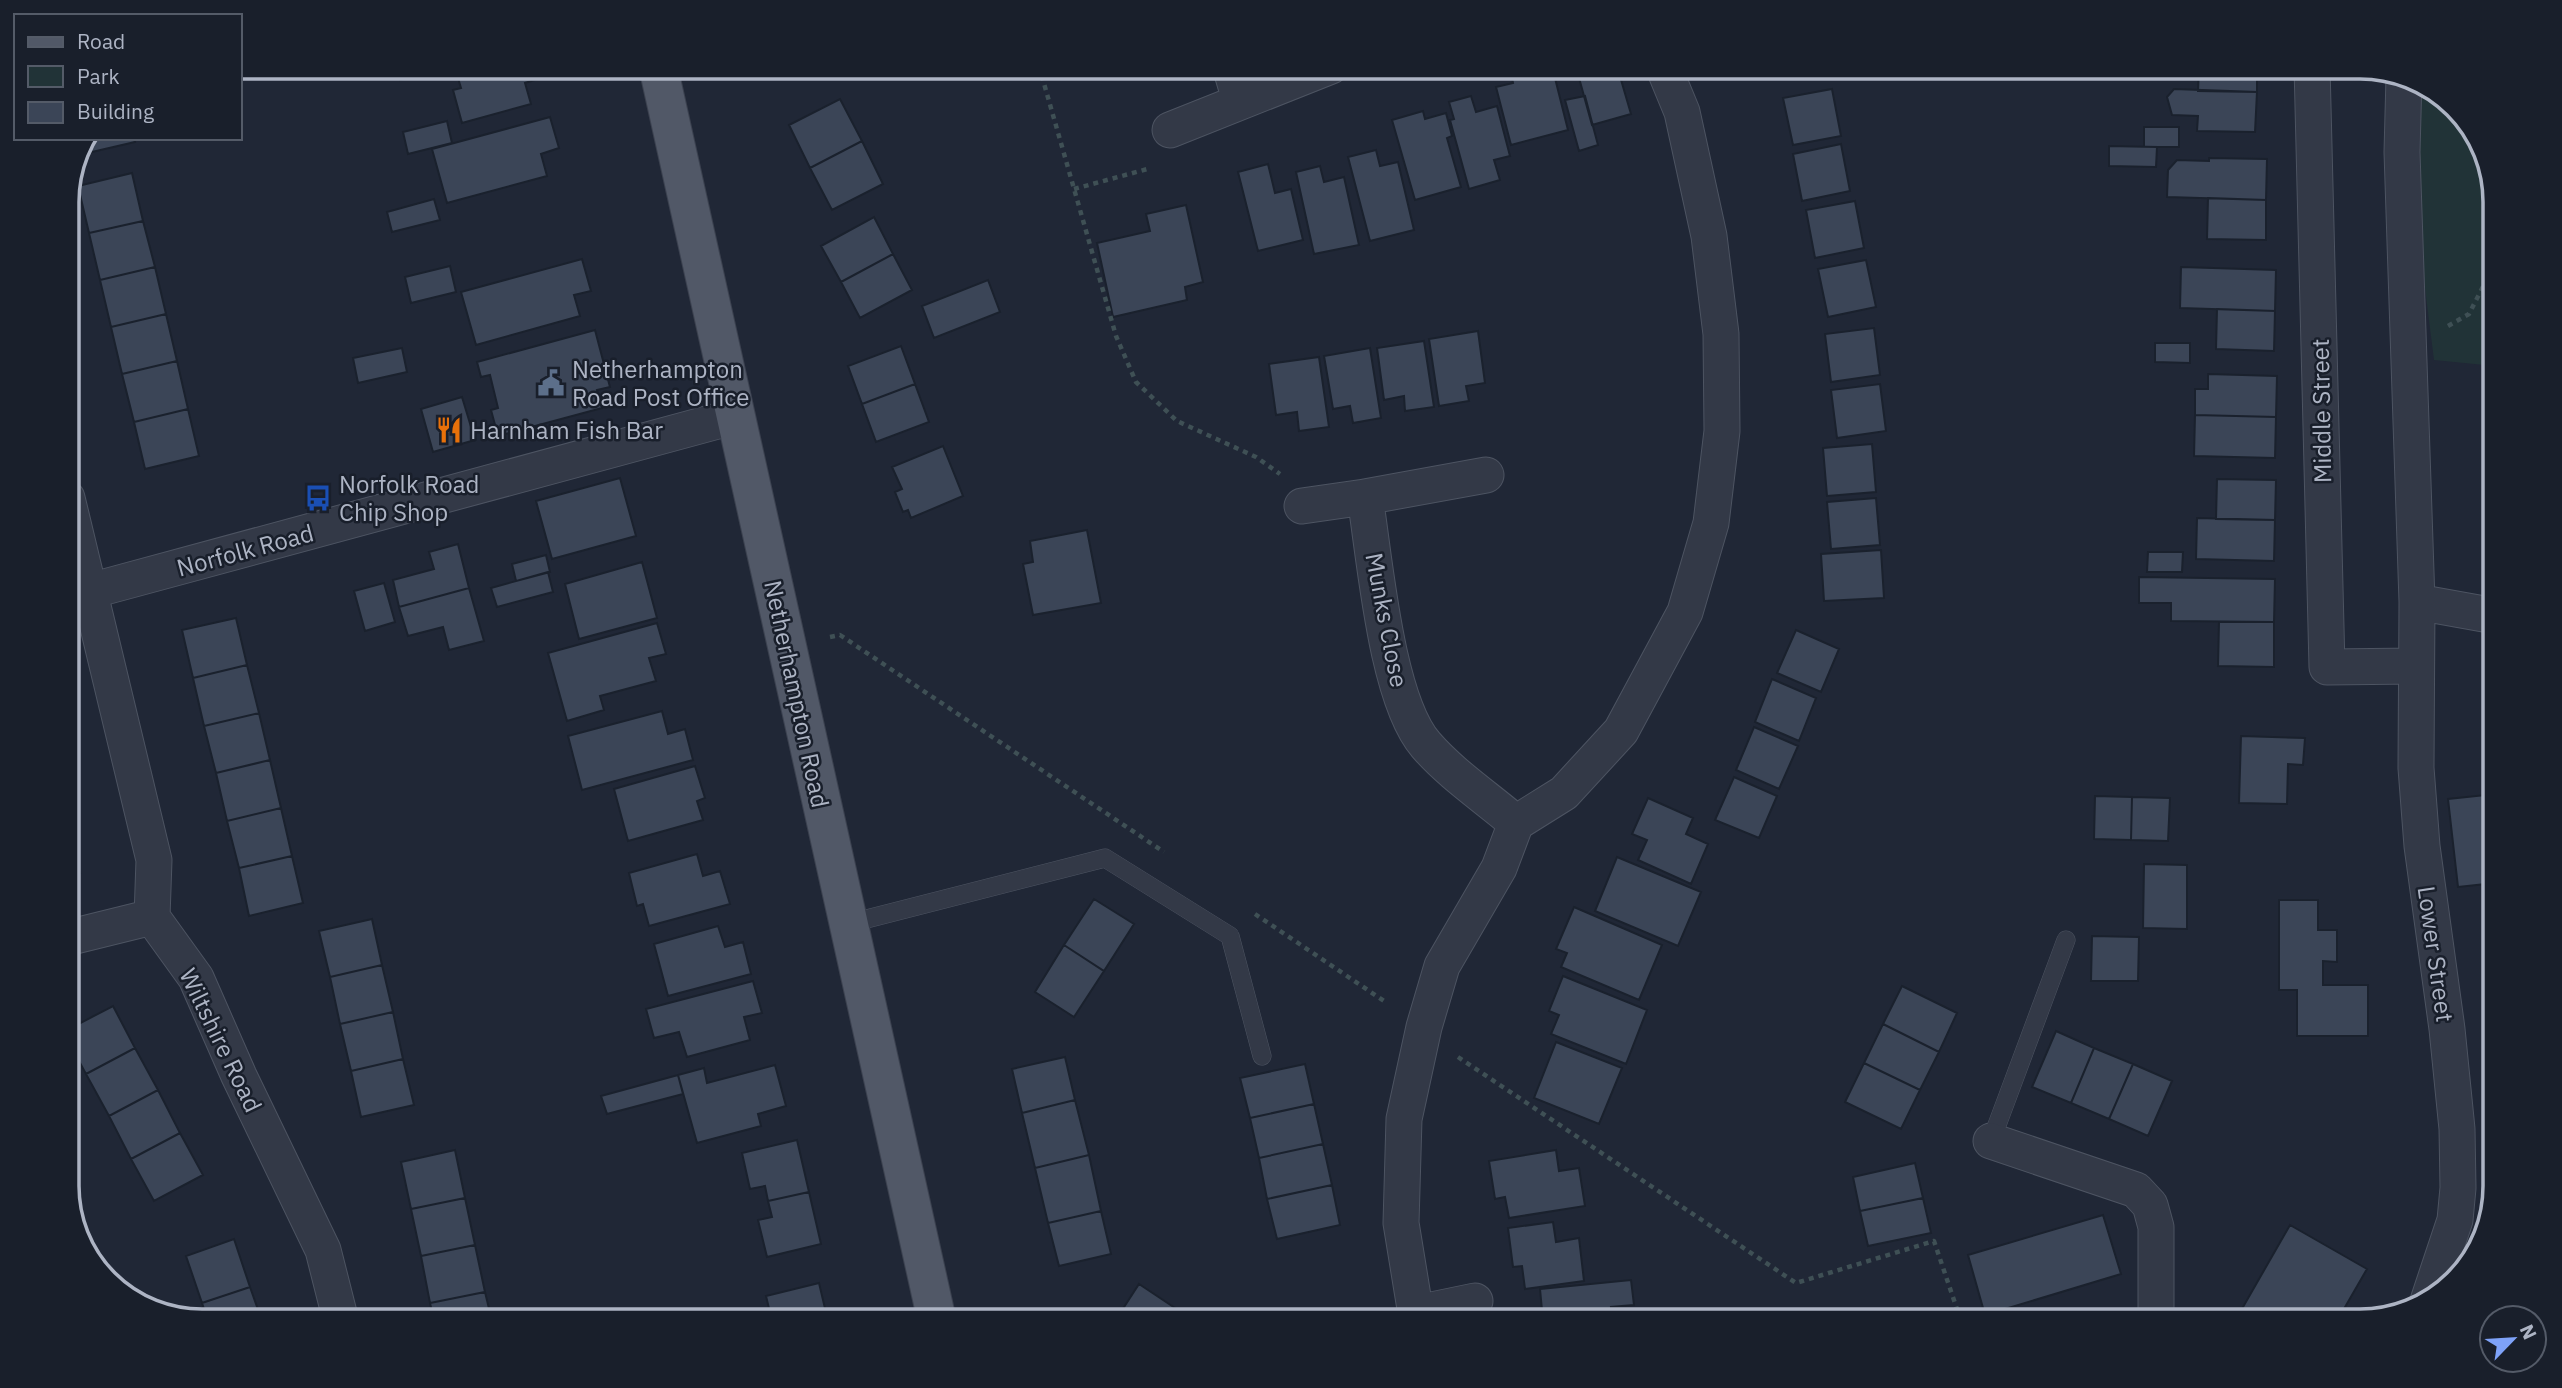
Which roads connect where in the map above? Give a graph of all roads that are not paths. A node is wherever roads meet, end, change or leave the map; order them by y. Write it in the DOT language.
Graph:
graph roads {
  1 [pos="661,79"];
  2 [pos="1234,79"];
  3 [pos="1296,79"];
  4 [pos="1668,79"];
  5 [pos="2312,79"];
  6 [pos="2404,86"];
  7 [pos="1240,100"];
  8 [pos="1170,130"];
  9 [pos="736,415"];
  10 [pos="1486,475"];
  11 [pos="1365,497"];
  12 [pos="1302,506"];
  13 [pos="79,547"];
  14 [pos="90,591"];
  15 [pos="2417,602"];
  16 [pos="2483,613"];
  17 [pos="2416,666"];
  18 [pos="1516,822"];
  19 [pos="152,917"];
  20 [pos="847,924"];
  21 [pos="79,935"];
  22 [pos="2066,940"];
  23 [pos="1262,1056"];
  24 [pos="1991,1141"];
  25 [pos="2433,1286"];
  26 [pos="1475,1301"];
  27 [pos="338,1309"];
  28 [pos="934,1309"];
  29 [pos="1416,1309"];
  30 [pos="1446,1309"];
  31 [pos="2157,1309"];
  1 -- 9 [label="main road, Netherhampton Road"];
  2 -- 7 [label="street"];
  3 -- 7 [label="street"];
  4 -- 18 [label="street"];
  5 -- 17 [label="street, Middle Street"];
  6 -- 15 [label="street"];
  7 -- 8 [label="street"];
  9 -- 14 [label="street, Norfolk Road"];
  9 -- 20 [label="main road, Netherhampton Road"];
  10 -- 11 [label="street"];
  11 -- 12 [label="street"];
  11 -- 18 [label="street, Munks Close"];
  13 -- 14 [label="street"];
  14 -- 19 [label="street"];
  15 -- 16 [label="street"];
  15 -- 17 [label="street, Lower Street"];
  17 -- 25 [label="street, Lower Street"];
  18 -- 29 [label="street"];
  19 -- 21 [label="street"];
  19 -- 27 [label="street, Wiltshire Road"];
  20 -- 23 [label="lane"];
  20 -- 28 [label="main road, Netherhampton Road"];
  22 -- 24 [label="lane"];
  24 -- 31 [label="street"];
  26 -- 30 [label="street"];
}
